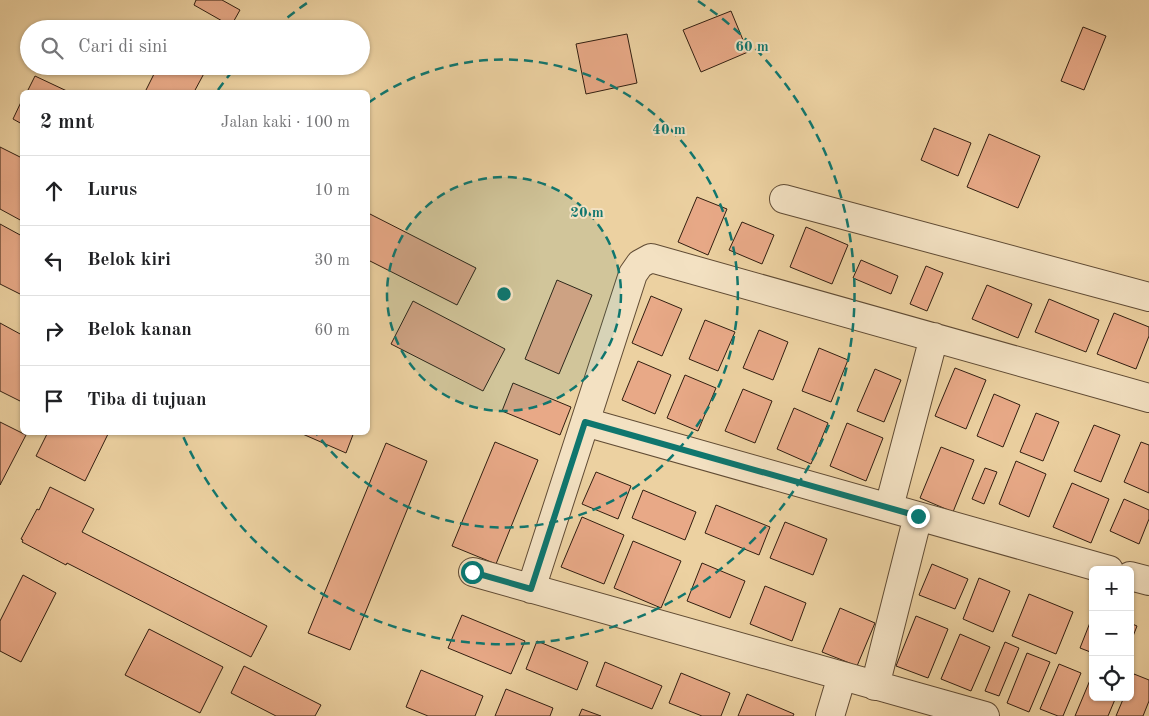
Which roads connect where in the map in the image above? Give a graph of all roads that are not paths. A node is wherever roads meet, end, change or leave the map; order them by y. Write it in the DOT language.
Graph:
graph roads {
  1 [pos="784,199"];
  2 [pos="1149,298"];
  3 [pos="934,337"];
  4 [pos="1149,398"];
  5 [pos="585,422"];
  6 [pos="889,507"];
  7 [pos="918,516"];
  8 [pos="1095,566"];
  9 [pos="472,572"];
  10 [pos="1134,577"];
  11 [pos="1149,581"];
  12 [pos="531,589"];
  13 [pos="842,676"];
  14 [pos="875,686"];
  15 [pos="830,716"];
  16 [pos="985,716"];
  1 -- 2 [label="street"];
  3 -- 4 [label="street"];
  3 -- 5 [label="street"];
  3 -- 6 [label="street"];
  5 -- 6 [label="street"];
  5 -- 12 [label="street"];
  6 -- 7 [label="street"];
  7 -- 8 [label="street"];
  7 -- 14 [label="street"];
  9 -- 12 [label="street"];
  10 -- 11 [label="street"];
  12 -- 13 [label="street"];
  13 -- 14 [label="street"];
  13 -- 15 [label="street"];
  14 -- 16 [label="street"];
}
